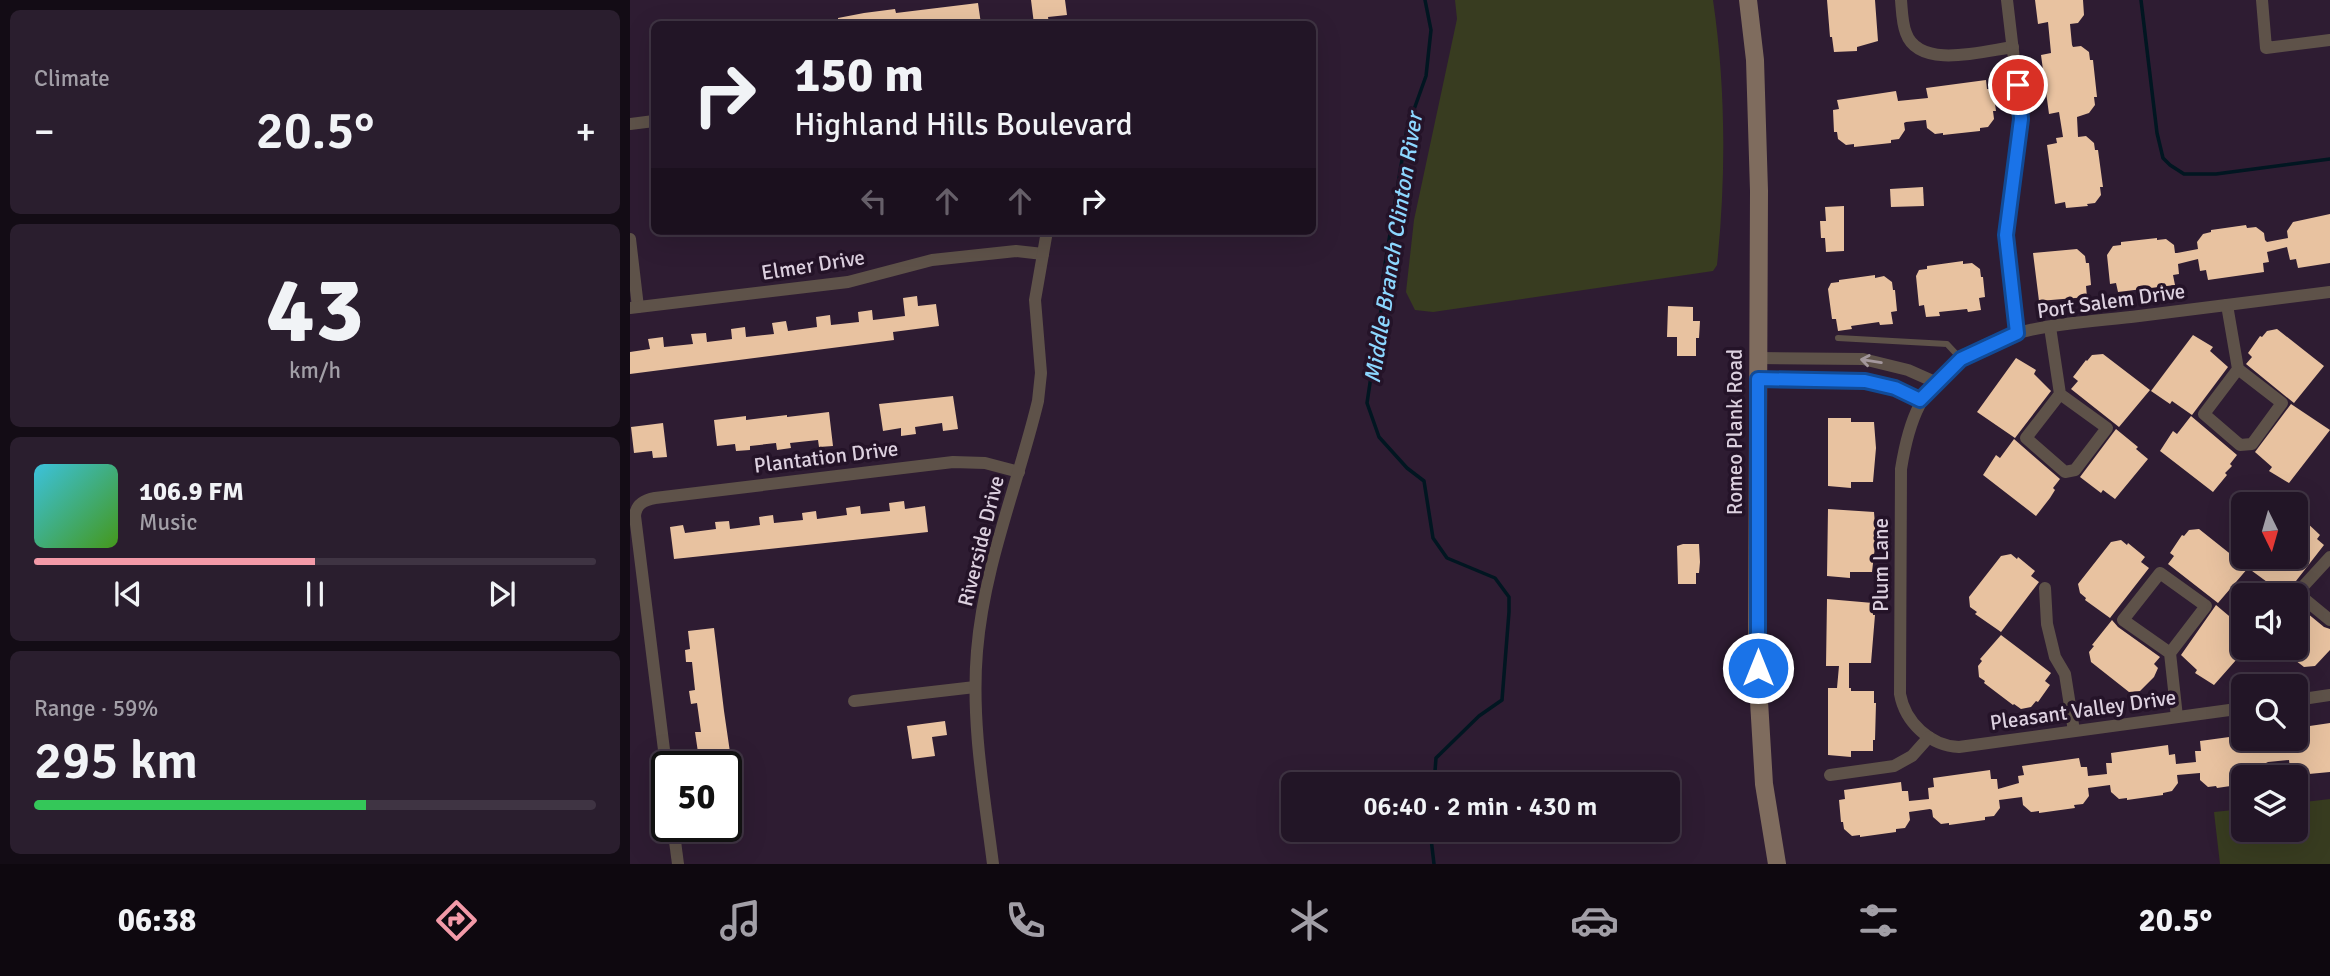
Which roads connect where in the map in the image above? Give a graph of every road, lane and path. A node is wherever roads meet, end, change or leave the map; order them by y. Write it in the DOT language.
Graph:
graph roads {
  1 [pos="1748,0"];
  2 [pos="1901,0"];
  3 [pos="2007,0"];
  4 [pos="2262,0"];
  5 [pos="2330,40"];
  6 [pos="2013,47"];
  7 [pos="651,121"];
  8 [pos="630,124"];
  9 [pos="1046,235"];
  10 [pos="630,239"];
  11 [pos="1043,254"];
  12 [pos="2330,292"];
  13 [pos="2227,305"];
  14 [pos="634,308"];
  15 [pos="2050,327"];
  16 [pos="2017,333"];
  17 [pos="1838,338"];
  18 [pos="1758,358"];
  19 [pos="1961,359"];
  20 [pos="2238,369"];
  21 [pos="1758,379"];
  22 [pos="1936,382"];
  23 [pos="2060,394"];
  24 [pos="1920,400"];
  25 [pos="1019,472"];
  26 [pos="2330,557"];
  27 [pos="2045,588"];
  28 [pos="2330,620"];
  29 [pos="2170,653"];
  30 [pos="975,687"];
  31 [pos="2330,695"];
  32 [pos="2308,698"];
  33 [pos="854,701"];
  34 [pos="2231,710"];
  35 [pos="2177,717"];
  36 [pos="1918,727"];
  37 [pos="2074,731"];
  38 [pos="1929,737"];
  39 [pos="664,751"];
  40 [pos="1830,775"];
  41 [pos="675,842"];
  42 [pos="678,864"];
  43 [pos="993,864"];
  44 [pos="1777,864"];
  1 -- 18 [label="main road, Romeo Plank Road"];
  2 -- 6 [label="street"];
  3 -- 6 [label="street"];
  4 -- 5 [label="street"];
  6 -- 16 [label="street"];
  7 -- 8 [label="street"];
  9 -- 11 [label="street, Riverside Drive"];
  10 -- 14 [label="street"];
  11 -- 14 [label="street, Elmer Drive"];
  11 -- 25 [label="street, Riverside Drive"];
  12 -- 13 [label="street, Port Salem Drive"];
  13 -- 15 [label="street, Port Salem Drive"];
  13 -- 20 [label="street"];
  15 -- 16 [label="street, Port Salem Drive"];
  15 -- 23 [label="street"];
  16 -- 19 [label="street, Port Salem Drive"];
  17 -- 19 [label="lane"];
  18 -- 21 [label="main road, Romeo Plank Road"];
  22 -- 18 [label="street, one-way"];
  19 -- 22 [label="street, Port Salem Drive"];
  20 -- 20 [label="street"];
  21 -- 24 [label="street"];
  21 -- 44 [label="main road, Romeo Plank Road"];
  22 -- 24 [label="street, Port Salem Drive"];
  23 -- 23 [label="street"];
  24 -- 36 [label="street, Plum Lane"];
  25 -- 30 [label="street, Riverside Drive"];
  25 -- 39 [label="street, Plantation Drive"];
  26 -- 28 [label="street"];
  27 -- 37 [label="street"];
  29 -- 29 [label="street"];
  29 -- 35 [label="street"];
  30 -- 33 [label="street"];
  30 -- 43 [label="street, Riverside Drive"];
  31 -- 32 [label="street"];
  34 -- 35 [label="street, Pleasant Valley Drive"];
  35 -- 37 [label="street, Pleasant Valley Drive"];
  36 -- 38 [label="street, Pleasant Valley Drive"];
  37 -- 38 [label="street, Pleasant Valley Drive"];
  38 -- 40 [label="street"];
  41 -- 42 [label="street"];
}
